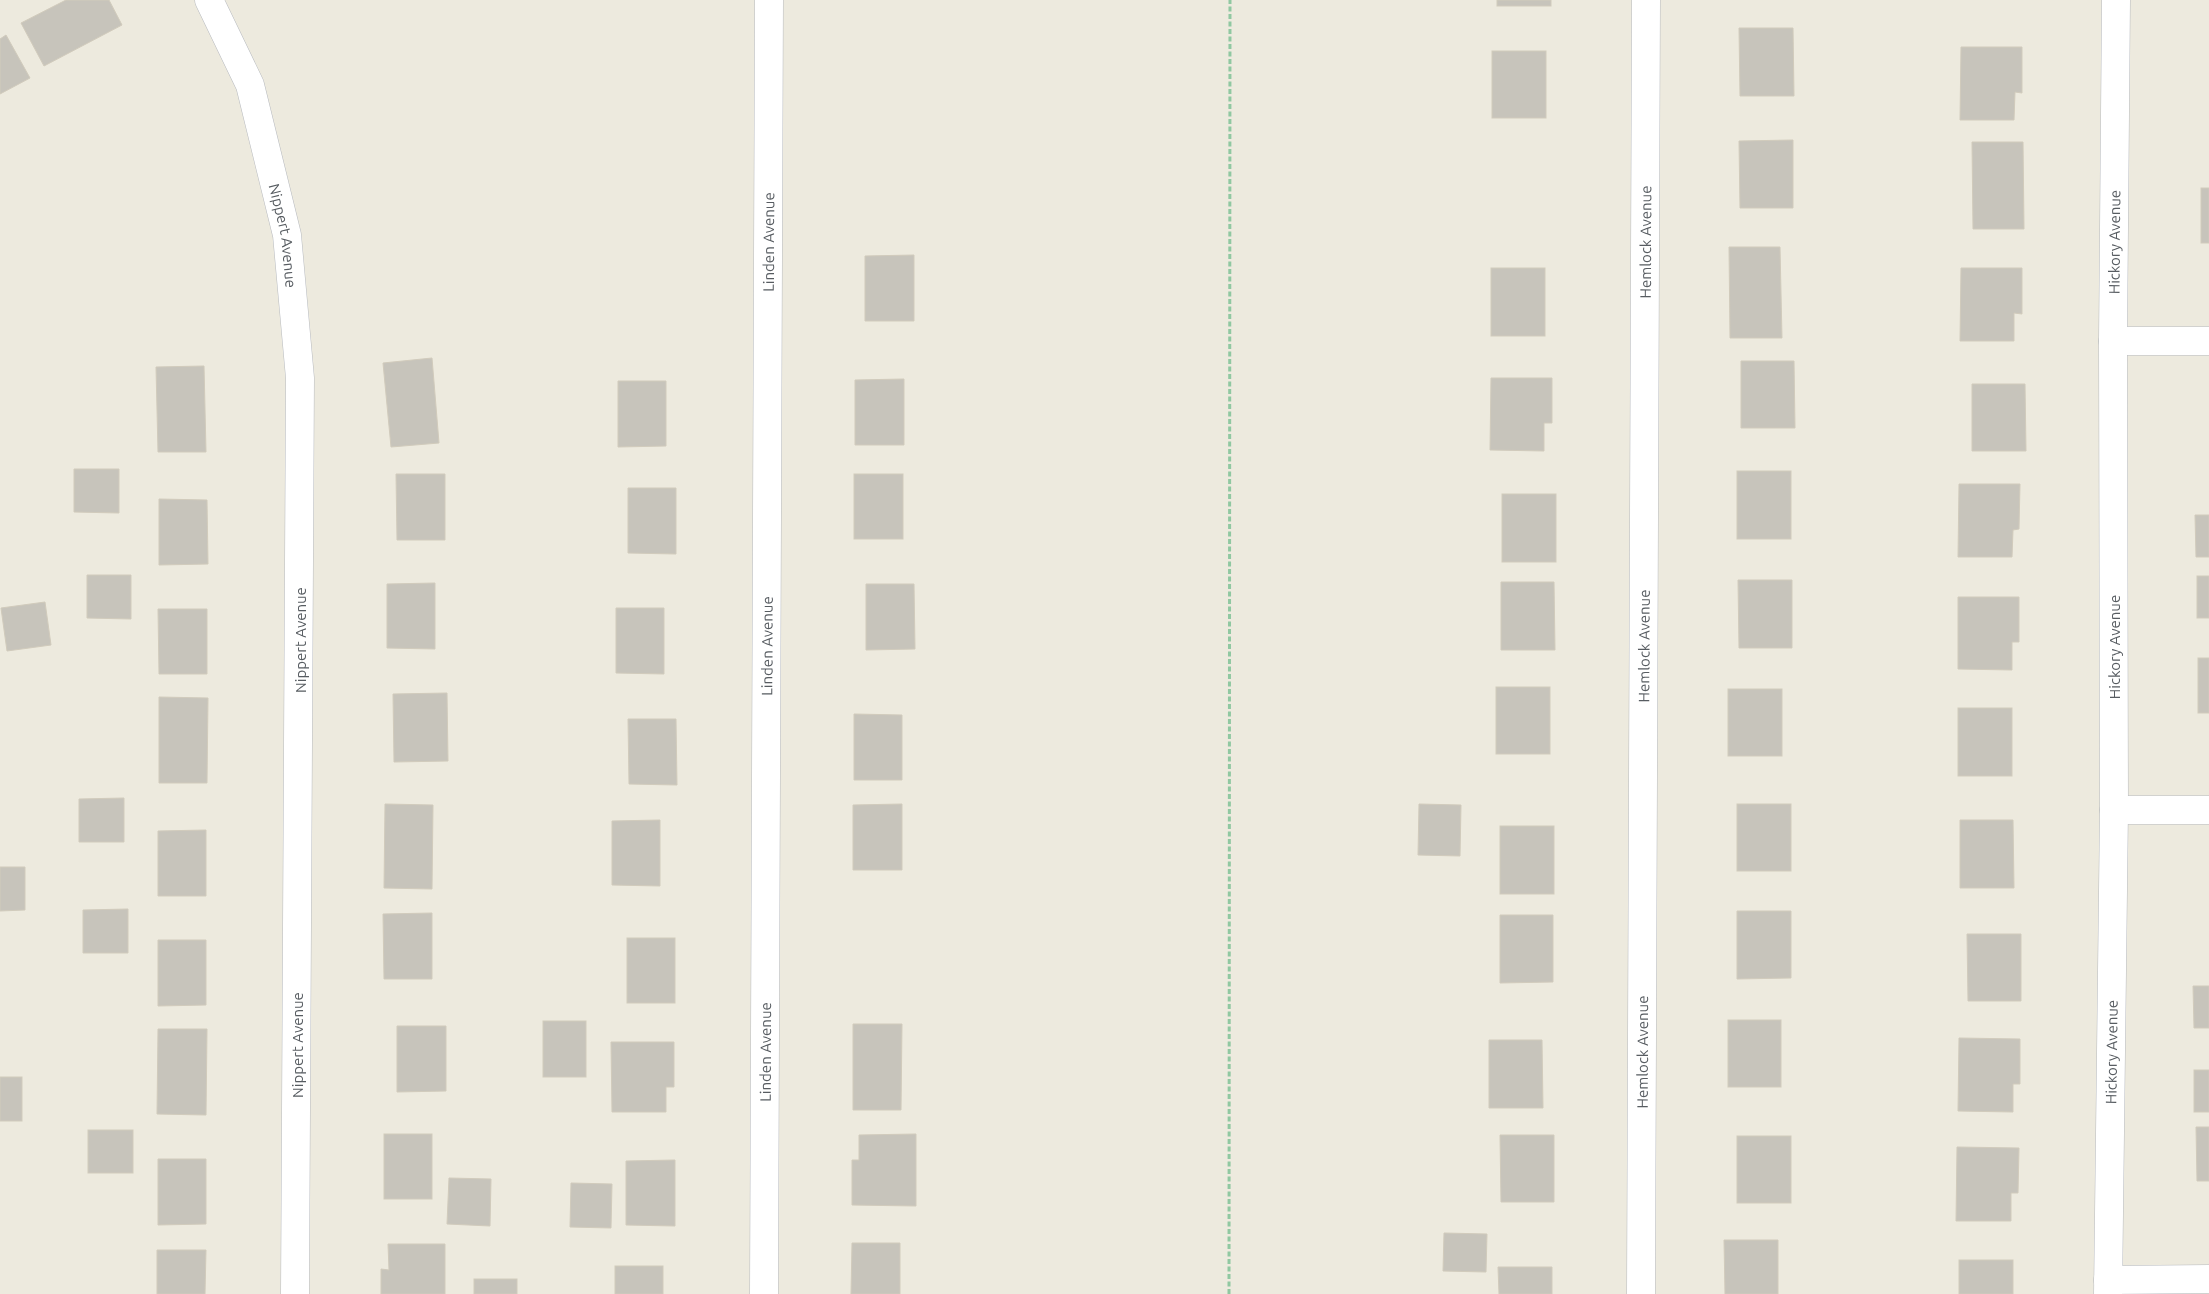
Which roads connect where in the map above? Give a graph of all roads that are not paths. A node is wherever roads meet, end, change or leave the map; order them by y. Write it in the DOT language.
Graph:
graph roads {
  1 [pos="209,0"];
  2 [pos="770,0"];
  3 [pos="1646,0"];
  4 [pos="2116,0"];
  5 [pos="2113,341"];
  6 [pos="2209,341"];
  7 [pos="2114,810"];
  8 [pos="2209,810"];
  9 [pos="2209,1280"];
  10 [pos="2108,1287"];
  11 [pos="295,1294"];
  12 [pos="764,1294"];
  13 [pos="1641,1294"];
  1 -- 11 [label="street, Nippert Avenue"];
  2 -- 12 [label="street, Linden Avenue"];
  3 -- 13 [label="street, Hemlock Avenue"];
  4 -- 5 [label="street, Hickory Avenue"];
  5 -- 6 [label="street"];
  5 -- 7 [label="street, Hickory Avenue"];
  7 -- 8 [label="street"];
  7 -- 10 [label="street, Hickory Avenue"];
  9 -- 10 [label="street"];
}
